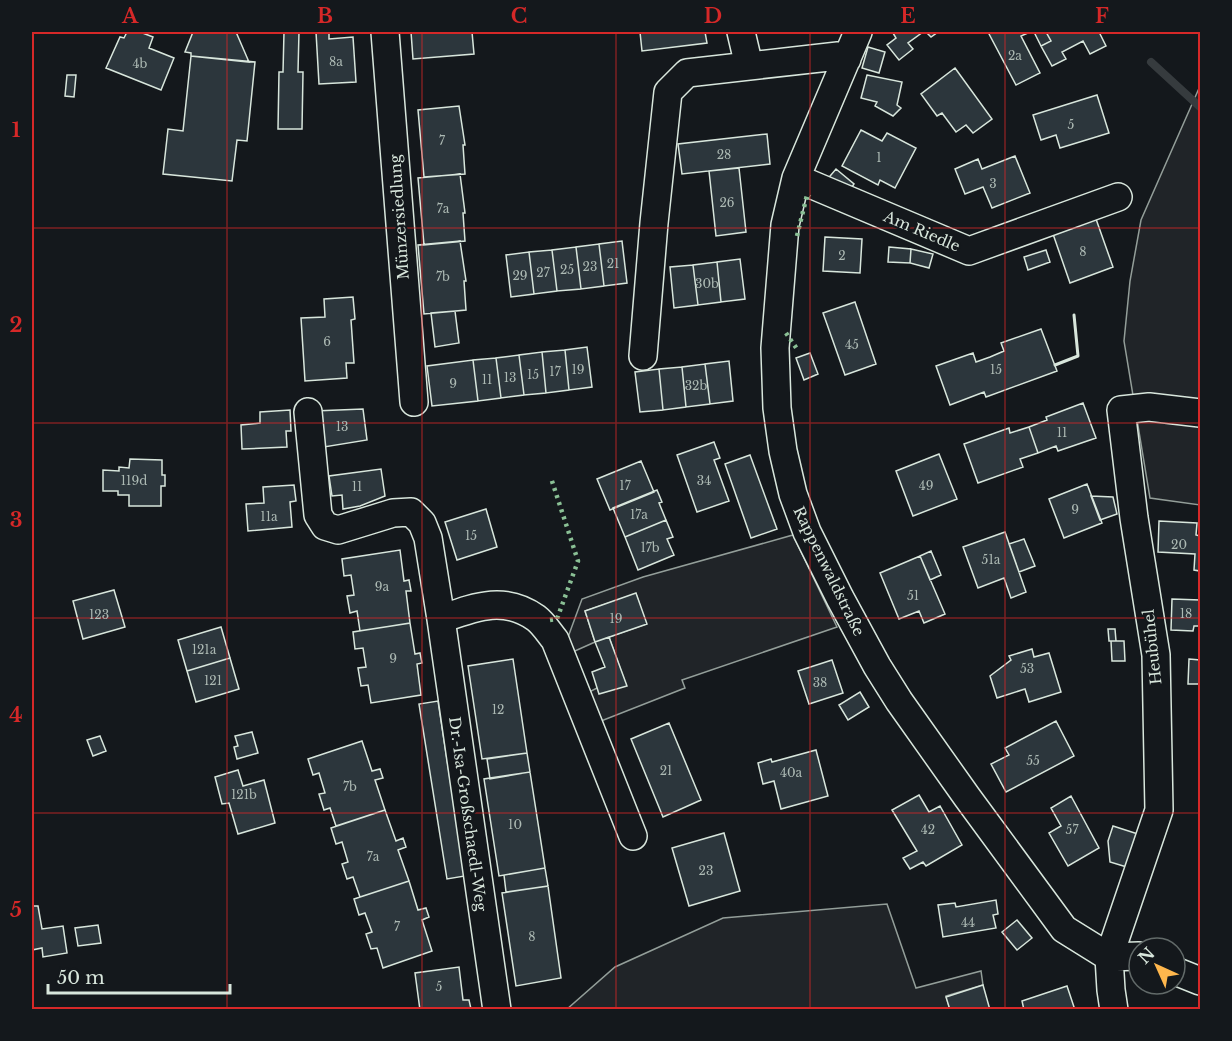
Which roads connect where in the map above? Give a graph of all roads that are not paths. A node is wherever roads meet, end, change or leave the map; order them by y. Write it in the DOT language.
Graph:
graph roads {
  1 [pos="385,32"];
  2 [pos="741,32"];
  3 [pos="858,32"];
  4 [pos="847,59"];
  5 [pos="749,66"];
  6 [pos="796,178"];
  7 [pos="1118,198"];
  8 [pos="643,356"];
  9 [pos="414,402"];
  10 [pos="308,412"];
  11 [pos="1200,414"];
  12 [pos="441,619"];
  13 [pos="633,836"];
  14 [pos="1127,956"];
  15 [pos="1109,957"];
  16 [pos="497,1010"];
  17 [pos="1114,1010"];
  1 -- 9 [label="street, Münzersiedlung"];
  2 -- 5 [label="street"];
  3 -- 4 [label="street, Rappenwaldstraße"];
  4 -- 5 [label="street"];
  4 -- 6 [label="street, Rappenwaldstraße"];
  5 -- 8 [label="street"];
  6 -- 7 [label="street, Am Riedle"];
  6 -- 15 [label="street, Rappenwaldstraße"];
  10 -- 12 [label="street, Dr.-Isa-Großschaedl-Weg"];
  11 -- 15 [label="street, Heubühel"];
  12 -- 13 [label="street"];
  12 -- 16 [label="street, Dr.-Isa-Großschaedl-Weg"];
  14 -- 15 [label="street"];
  15 -- 17 [label="street"];
}
